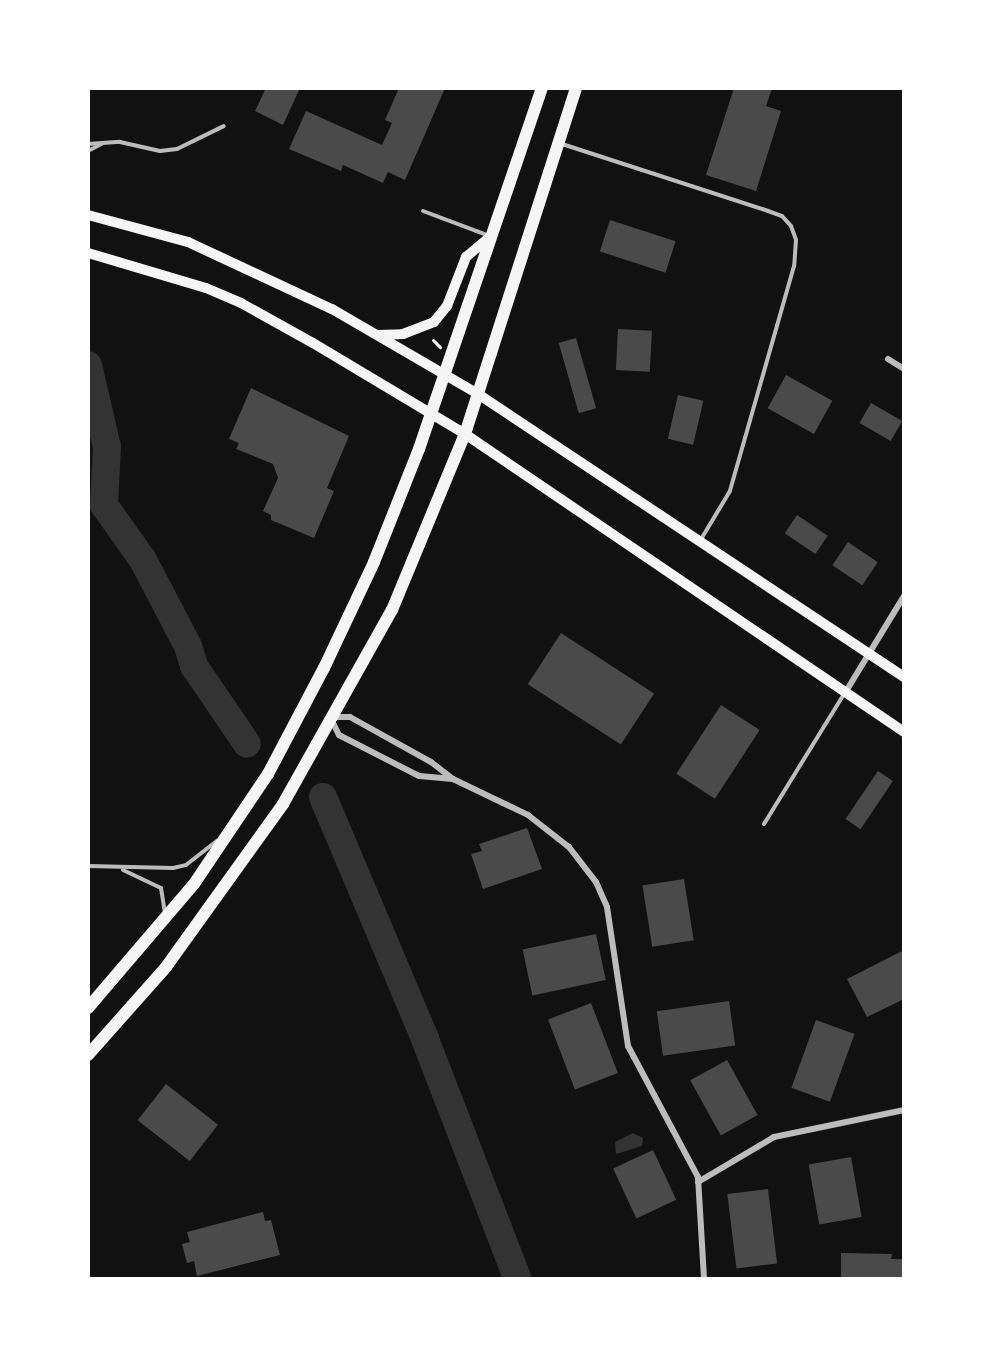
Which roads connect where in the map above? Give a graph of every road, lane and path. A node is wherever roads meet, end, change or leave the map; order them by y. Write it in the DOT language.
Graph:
graph roads {
  1 [pos="542,88"];
  2 [pos="576,88"];
  3 [pos="224,126"];
  4 [pos="106,142"];
  5 [pos="558,143"];
  6 [pos="88,144"];
  7 [pos="88,151"];
  8 [pos="423,211"];
  9 [pos="88,215"];
  10 [pos="491,236"];
  11 [pos="88,253"];
  12 [pos="376,335"];
  13 [pos="433,340"];
  14 [pos="431,353"];
  15 [pos="888,359"];
  16 [pos="903,369"];
  17 [pos="445,375"];
  18 [pos="478,394"];
  19 [pos="431,414"];
  20 [pos="465,434"];
  21 [pos="700,541"];
  22 [pos="903,596"];
  23 [pos="868,653"];
  24 [pos="903,677"];
  25 [pos="845,693"];
  26 [pos="330,717"];
  27 [pos="903,732"];
  28 [pos="453,779"];
  29 [pos="764,824"];
  30 [pos="228,833"];
  31 [pos="88,866"];
  32 [pos="120,868"];
  33 [pos="165,918"];
  34 [pos="88,1008"];
  35 [pos="88,1055"];
  36 [pos="903,1110"];
  37 [pos="698,1182"];
  38 [pos="704,1278"];
  1 -- 10 [label="main road"];
  2 -- 5 [label="main road"];
  3 -- 4 [label="lane"];
  4 -- 6 [label="lane"];
  4 -- 7 [label="lane"];
  5 -- 18 [label="main road"];
  5 -- 21 [label="lane"];
  8 -- 10 [label="lane"];
  9 -- 12 [label="main road"];
  10 -- 12 [label="main road"];
  10 -- 17 [label="main road"];
  11 -- 19 [label="main road"];
  12 -- 17 [label="main road"];
  13 -- 14 [label="path"];
  15 -- 16 [label="street"];
  17 -- 18 [label="main road"];
  17 -- 19 [label="main road"];
  18 -- 20 [label="main road"];
  18 -- 21 [label="main road"];
  19 -- 20 [label="main road"];
  19 -- 30 [label="main road"];
  20 -- 25 [label="main road"];
  20 -- 26 [label="main road"];
  21 -- 23 [label="main road"];
  22 -- 23 [label="street"];
  23 -- 24 [label="main road"];
  23 -- 25 [label="street"];
  25 -- 27 [label="main road"];
  25 -- 29 [label="lane"];
  26 -- 28 [label="street"];
  26 -- 28 [label="street"];
  26 -- 35 [label="main road"];
  28 -- 37 [label="street"];
  30 -- 32 [label="lane"];
  30 -- 33 [label="main road"];
  31 -- 32 [label="lane"];
  32 -- 33 [label="lane"];
  33 -- 34 [label="main road"];
  36 -- 37 [label="street"];
  37 -- 38 [label="street"];
}
